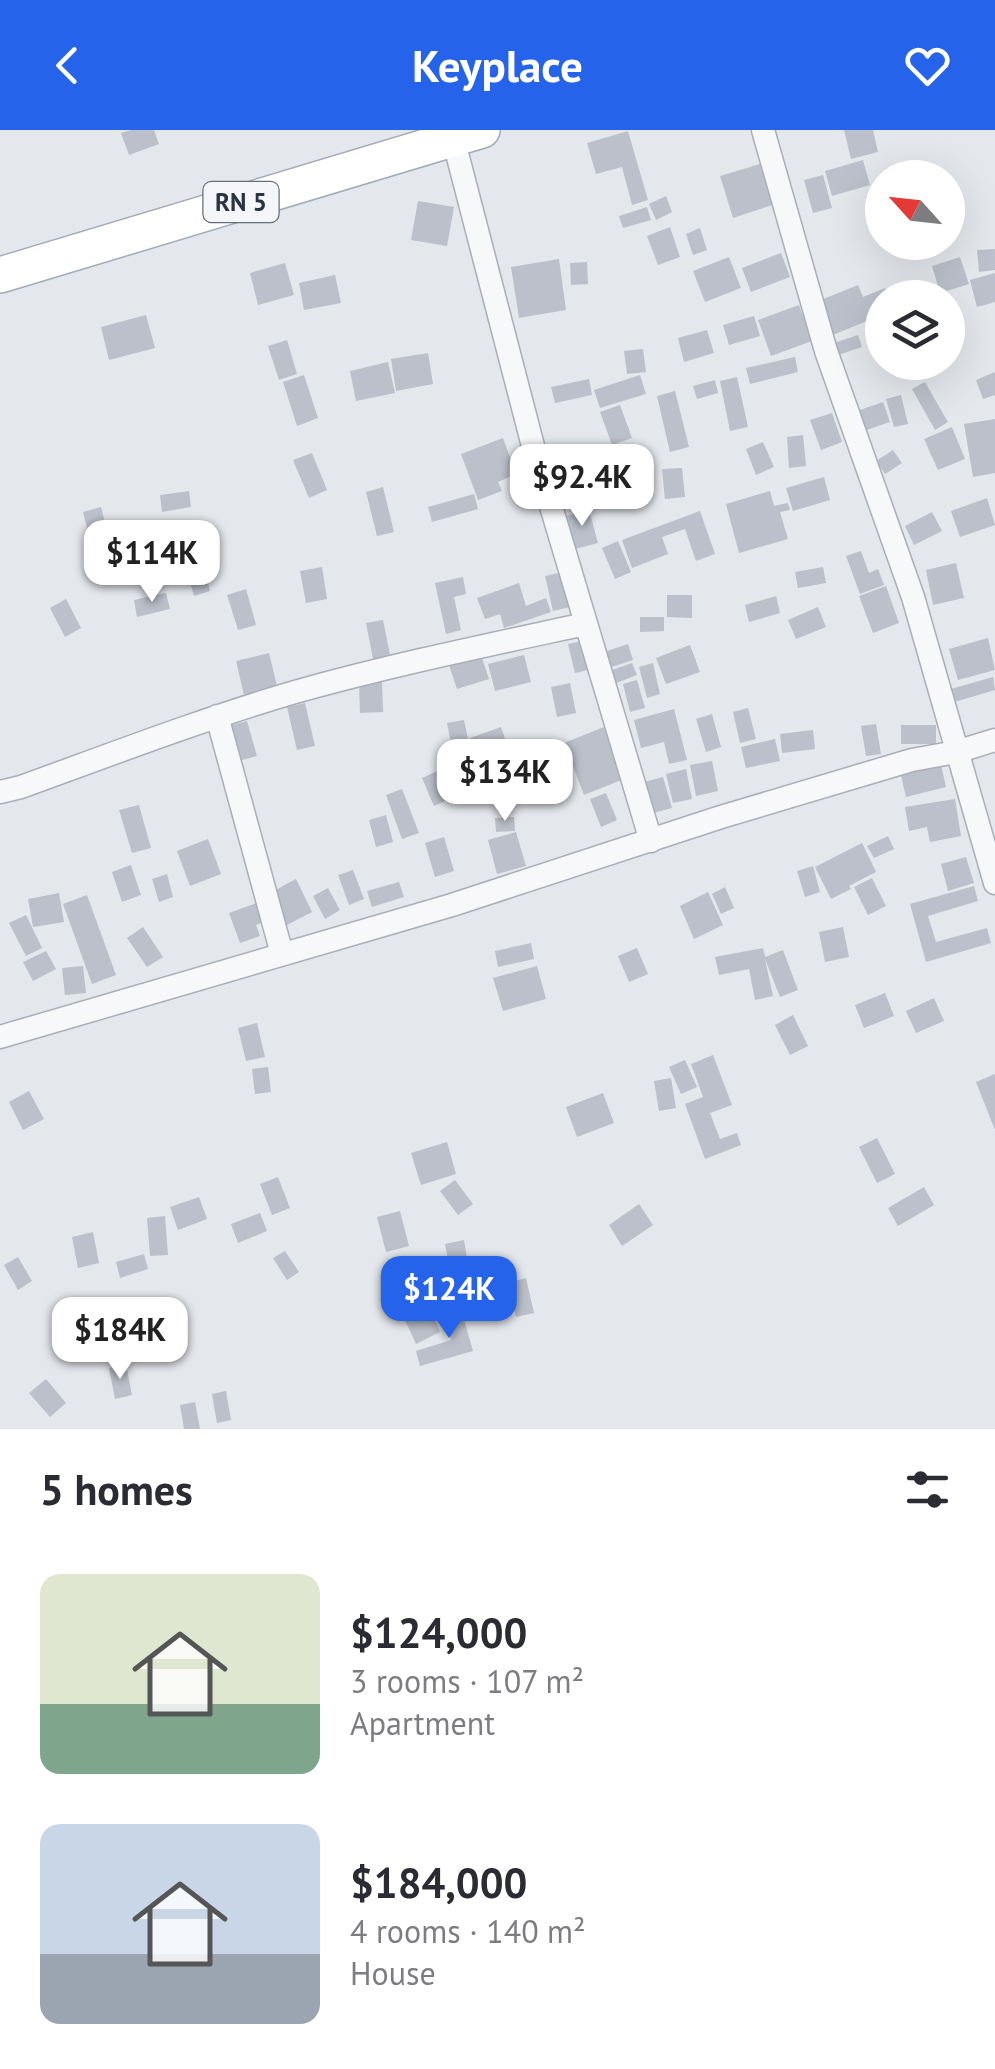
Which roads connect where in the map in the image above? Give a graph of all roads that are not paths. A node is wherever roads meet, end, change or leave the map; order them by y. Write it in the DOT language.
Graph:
graph roads {
  1 [pos="763,130"];
  2 [pos="468,134"];
  3 [pos="0,275"];
  4 [pos="585,624"];
  5 [pos="217,716"];
  6 [pos="995,740"];
  7 [pos="956,752"];
  8 [pos="0,792"];
  9 [pos="651,841"];
  10 [pos="995,883"];
  11 [pos="282,954"];
  12 [pos="0,1037"];
  1 -- 7 [label="street"];
  2 -- 3 [label="main road, RN 5"];
  2 -- 4 [label="street"];
  4 -- 5 [label="street"];
  4 -- 9 [label="street"];
  5 -- 8 [label="street"];
  5 -- 11 [label="street"];
  6 -- 7 [label="street"];
  7 -- 9 [label="street"];
  7 -- 10 [label="street"];
  9 -- 11 [label="street"];
  11 -- 12 [label="street"];
}
